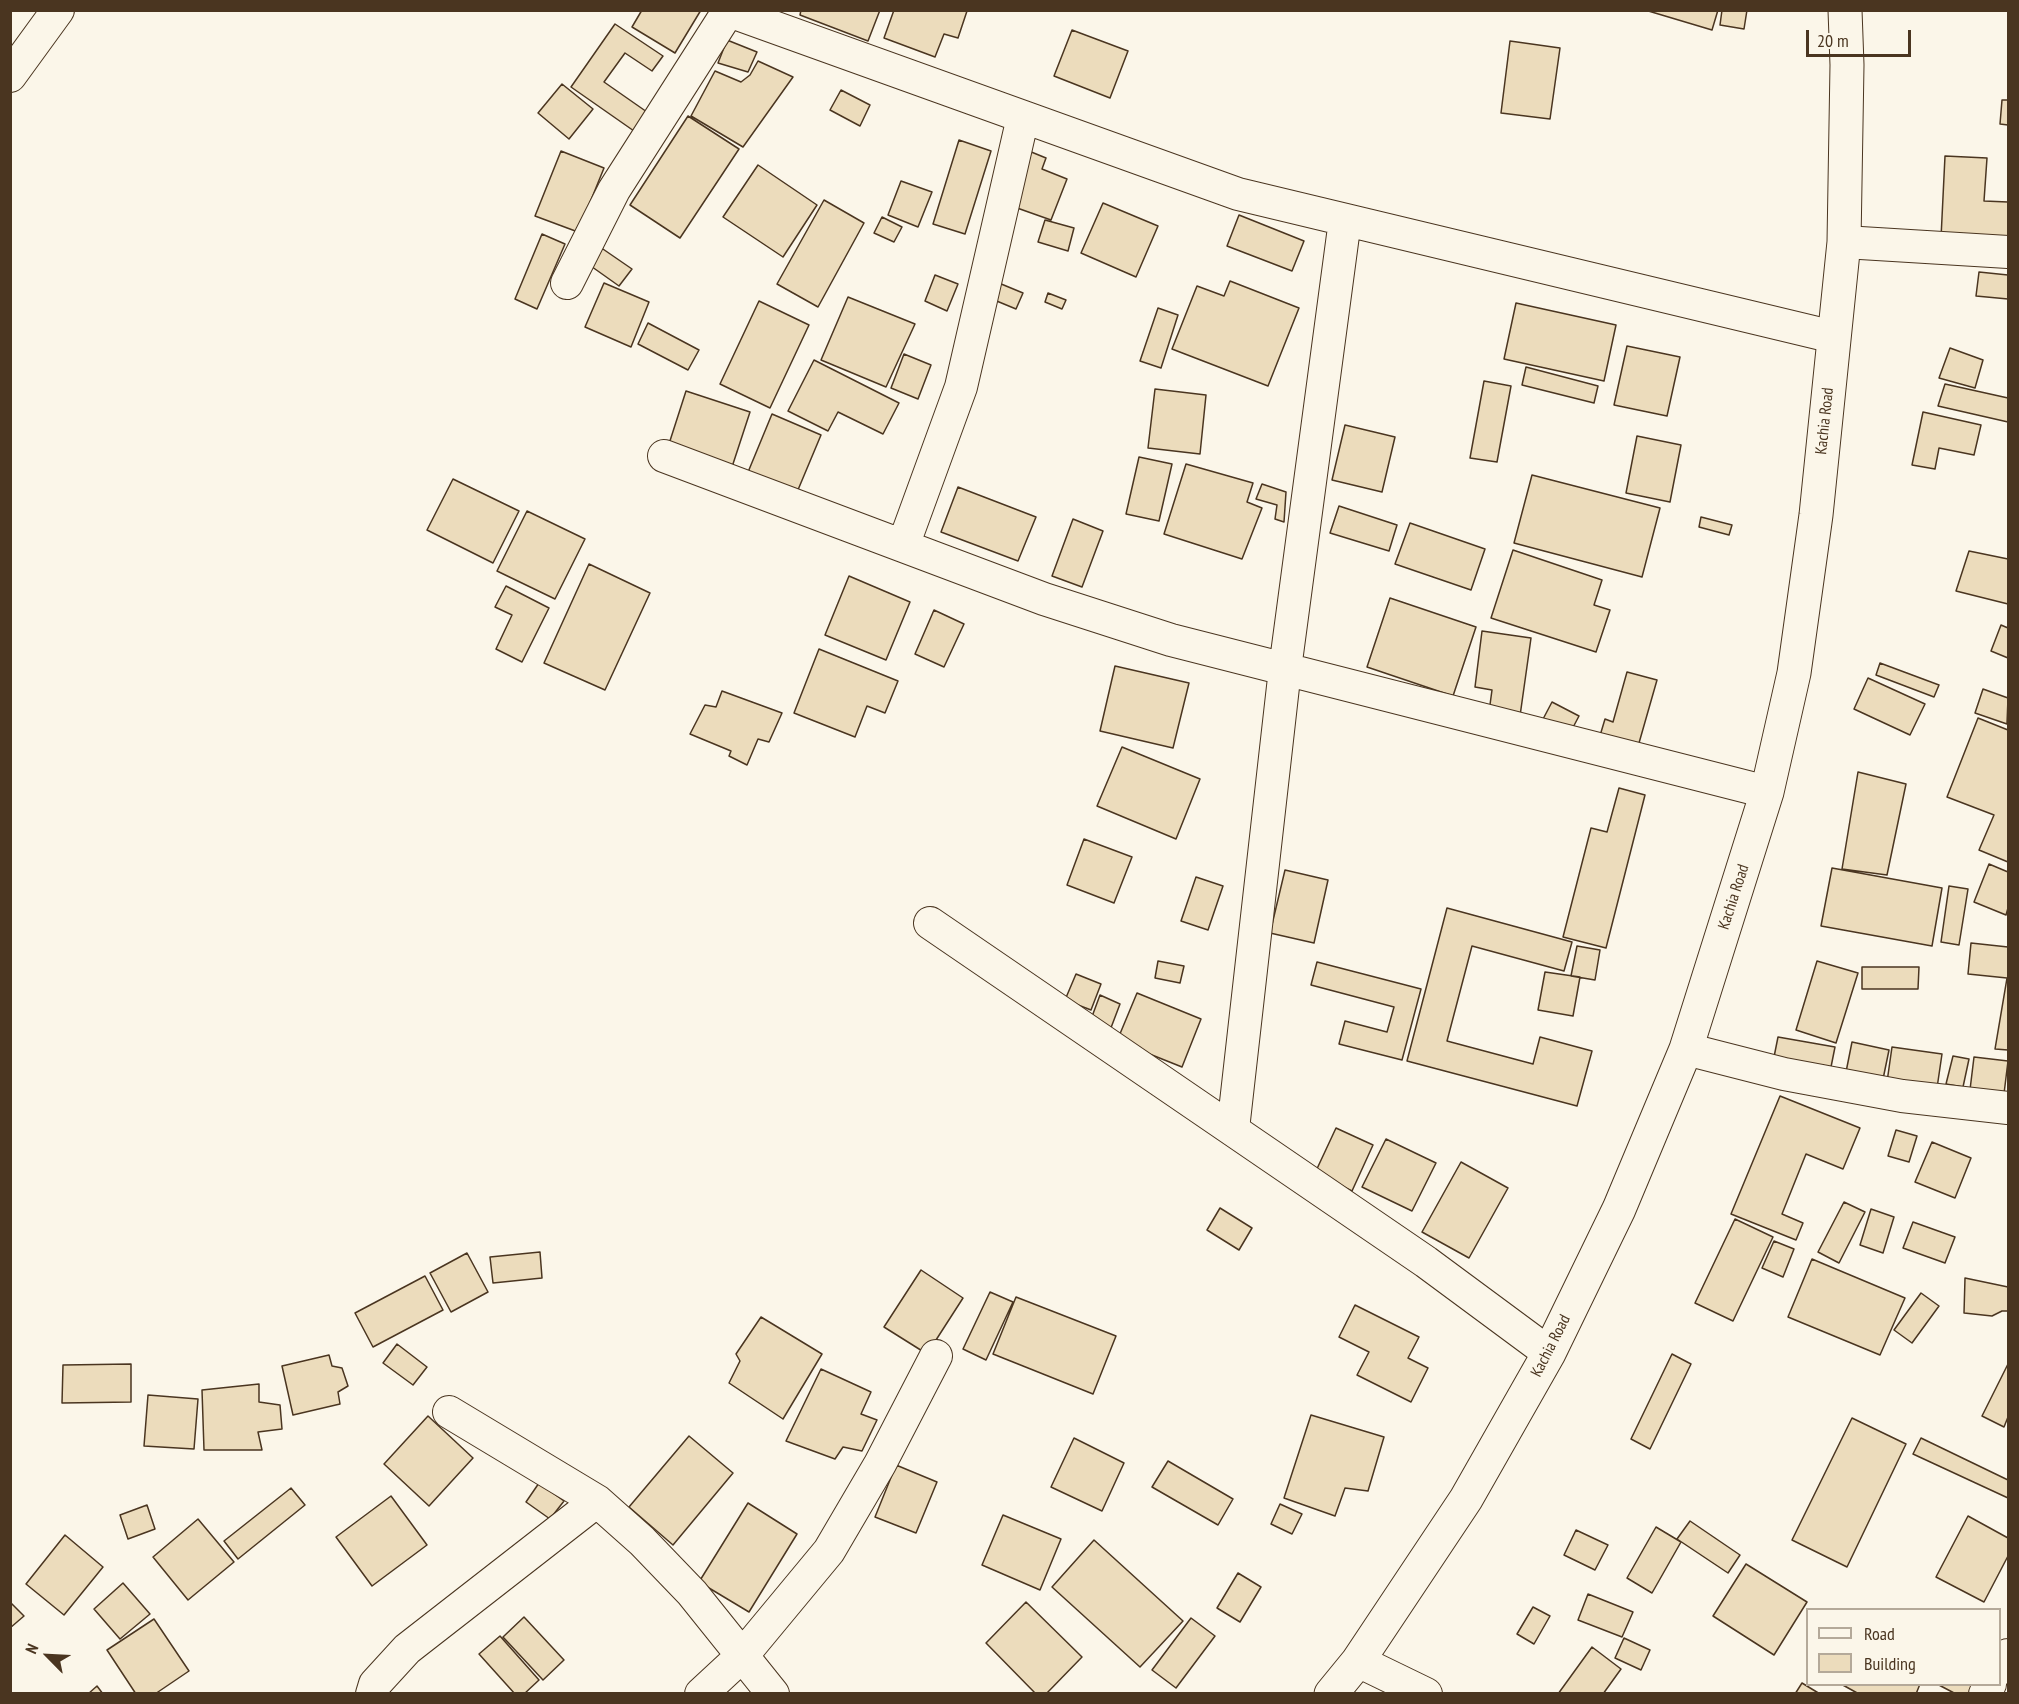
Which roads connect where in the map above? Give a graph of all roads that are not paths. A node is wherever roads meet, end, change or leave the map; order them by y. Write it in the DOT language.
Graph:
graph roads {
  1 [pos="58,10"];
  2 [pos="1845,10"];
  3 [pos="729,11"];
  4 [pos="10,76"];
  5 [pos="1023,117"];
  6 [pos="1345,220"];
  7 [pos="1844,243"];
  8 [pos="2008,252"];
  9 [pos="567,283"];
  10 [pos="1834,337"];
  11 [pos="664,456"];
  12 [pos="903,546"];
  13 [pos="1285,669"];
  14 [pos="1767,792"];
  15 [pos="930,922"];
  16 [pos="1686,1049"];
  17 [pos="2008,1108"];
  18 [pos="1233,1129"];
  19 [pos="1549,1353"];
  20 [pos="936,1356"];
  21 [pos="448,1412"];
  22 [pos="597,1501"];
  23 [pos="742,1656"];
  24 [pos="1358,1661"];
  25 [pos="372,1694"];
  26 [pos="701,1694"];
  27 [pos="773,1694"];
  28 [pos="1330,1694"];
  29 [pos="1426,1694"];
  1 -- 4 [label="street"];
  2 -- 7 [label="highway, Kachia Road"];
  3 -- 5 [label="street"];
  3 -- 9 [label="street"];
  5 -- 6 [label="street"];
  5 -- 12 [label="street"];
  6 -- 10 [label="street"];
  6 -- 13 [label="street"];
  7 -- 8 [label="street"];
  7 -- 10 [label="highway, Kachia Road"];
  10 -- 14 [label="highway, Kachia Road"];
  11 -- 12 [label="street"];
  12 -- 13 [label="street"];
  13 -- 14 [label="street"];
  13 -- 18 [label="street"];
  14 -- 16 [label="highway, Kachia Road"];
  15 -- 18 [label="street"];
  16 -- 17 [label="street"];
  16 -- 19 [label="highway, Kachia Road"];
  18 -- 19 [label="street"];
  19 -- 24 [label="highway, Kachia Road"];
  20 -- 23 [label="street"];
  21 -- 22 [label="street"];
  22 -- 23 [label="street"];
  22 -- 25 [label="street"];
  23 -- 26 [label="street"];
  23 -- 27 [label="street"];
  24 -- 28 [label="highway, Kachia Road"];
  24 -- 29 [label="street"];
}
